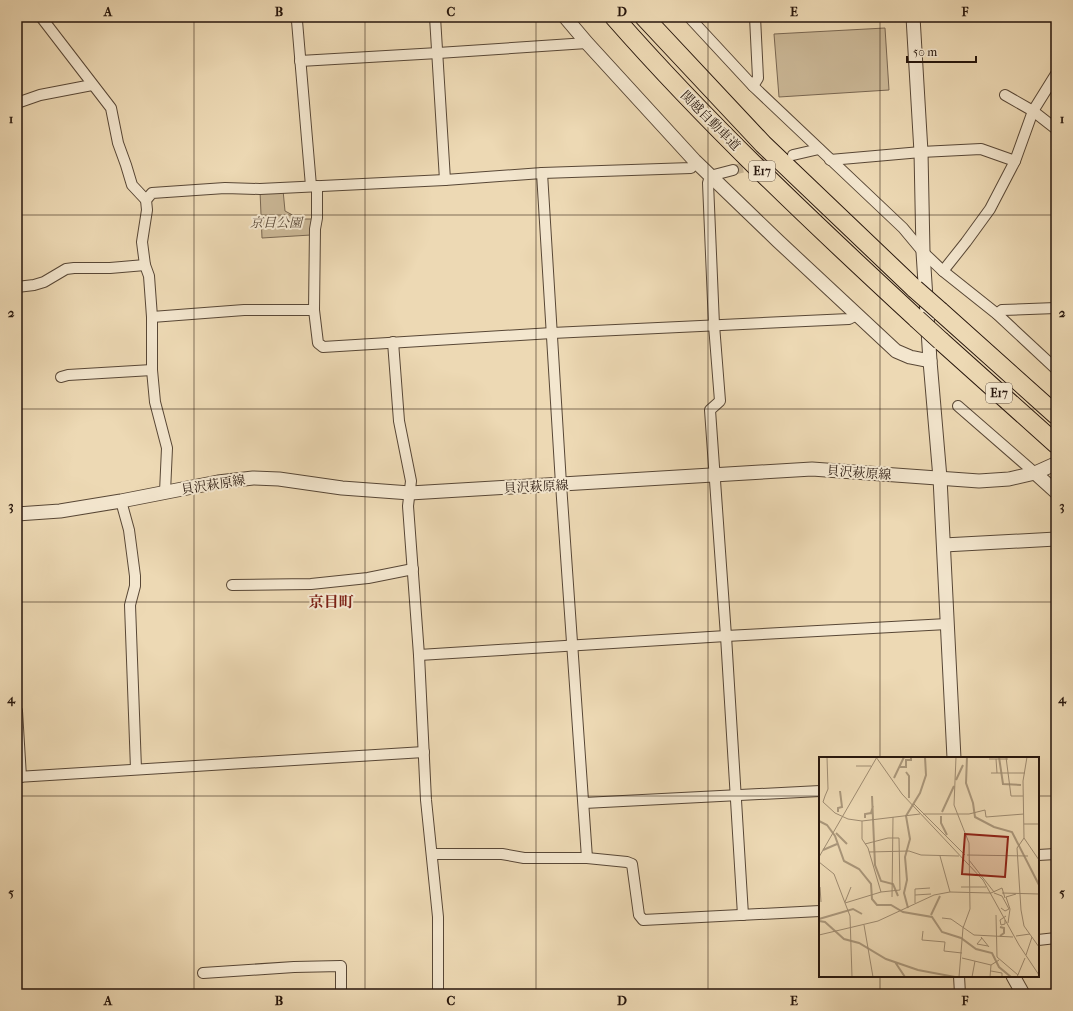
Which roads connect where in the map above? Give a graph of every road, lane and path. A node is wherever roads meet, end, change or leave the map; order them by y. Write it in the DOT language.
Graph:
graph roads {
  1 [pos="41,17"];
  2 [pos="294,17"];
  3 [pos="435,17"];
  4 [pos="565,17"];
  5 [pos="614,17"];
  6 [pos="644,17"];
  7 [pos="689,17"];
  8 [pos="755,17"];
  9 [pos="913,17"];
  10 [pos="587,43"];
  11 [pos="438,54"];
  12 [pos="300,61"];
  13 [pos="1056,74"];
  14 [pos="92,85"];
  15 [pos="753,86"];
  16 [pos="1005,95"];
  17 [pos="17,103"];
  18 [pos="1033,111"];
  19 [pos="1056,129"];
  20 [pos="819,149"];
  21 [pos="921,152"];
  22 [pos="793,155"];
  23 [pos="830,160"];
  24 [pos="695,161"];
  25 [pos="1015,161"];
  26 [pos="733,170"];
  27 [pos="542,174"];
  28 [pos="710,176"];
  29 [pos="445,180"];
  30 [pos="314,186"];
  31 [pos="146,200"];
  32 [pos="922,252"];
  33 [pos="145,265"];
  34 [pos="943,271"];
  35 [pos="17,287"];
  36 [pos="1056,308"];
  37 [pos="314,310"];
  38 [pos="997,314"];
  39 [pos="857,315"];
  40 [pos="152,317"];
  41 [pos="714,325"];
  42 [pos="552,333"];
  43 [pos="393,342"];
  44 [pos="930,361"];
  45 [pos="1056,369"];
  46 [pos="152,370"];
  47 [pos="61,377"];
  48 [pos="958,406"];
  49 [pos="1056,415"];
  50 [pos="1056,444"];
  51 [pos="1055,464"];
  52 [pos="1035,473"];
  53 [pos="715,474"];
  54 [pos="940,478"];
  55 [pos="561,484"];
  56 [pos="165,492"];
  57 [pos="1056,492"];
  58 [pos="410,493"];
  59 [pos="121,501"];
  60 [pos="17,514"];
  61 [pos="1056,539"];
  62 [pos="944,545"];
  63 [pos="413,569"];
  64 [pos="232,585"];
  65 [pos="947,624"];
  66 [pos="726,636"];
  67 [pos="572,645"];
  68 [pos="419,655"];
  69 [pos="17,712"];
  70 [pos="424,752"];
  71 [pos="954,757"];
  72 [pos="136,769"];
  73 [pos="19,777"];
  74 [pos="819,791"];
  75 [pos="735,796"];
  76 [pos="584,803"];
  77 [pos="432,854"];
  78 [pos="1056,854"];
  79 [pos="1039,855"];
  80 [pos="587,858"];
  81 [pos="819,911"];
  82 [pos="742,915"];
  83 [pos="1056,938"];
  84 [pos="1039,940"];
  85 [pos="203,973"];
  86 [pos="959,977"];
  87 [pos="1014,977"];
  88 [pos="341,994"];
  89 [pos="438,994"];
  90 [pos="960,994"];
  91 [pos="1023,994"];
  1 -- 14 [label="street"];
  2 -- 12 [label="street"];
  3 -- 11 [label="street"];
  4 -- 10 [label="street"];
  5 -- 50 [label="highway, 関越自動車道 / E17, bridge"];
  6 -- 49 [label="highway, 関越自動車道 / E17, bridge"];
  7 -- 15 [label="street"];
  8 -- 15 [label="street"];
  9 -- 21 [label="street"];
  10 -- 11 [label="street"];
  10 -- 24 [label="street"];
  11 -- 12 [label="street"];
  11 -- 29 [label="street"];
  12 -- 30 [label="street"];
  13 -- 18 [label="street"];
  14 -- 17 [label="street"];
  14 -- 31 [label="street"];
  15 -- 20 [label="street"];
  16 -- 18 [label="street"];
  18 -- 19 [label="street"];
  18 -- 25 [label="street"];
  20 -- 22 [label="street"];
  20 -- 23 [label="street"];
  21 -- 23 [label="street"];
  21 -- 25 [label="street"];
  21 -- 32 [label="street"];
  23 -- 32 [label="street"];
  24 -- 27 [label="street"];
  24 -- 28 [label="street"];
  25 -- 34 [label="street"];
  26 -- 28 [label="street"];
  27 -- 29 [label="street"];
  27 -- 42 [label="street"];
  28 -- 39 [label="street"];
  28 -- 41 [label="street"];
  29 -- 30 [label="street"];
  30 -- 31 [label="street"];
  30 -- 37 [label="street"];
  31 -- 33 [label="street"];
  32 -- 34 [label="street"];
  32 -- 44 [label="street"];
  33 -- 35 [label="street"];
  33 -- 40 [label="street"];
  34 -- 38 [label="street"];
  36 -- 38 [label="street"];
  37 -- 40 [label="street"];
  37 -- 43 [label="street"];
  38 -- 45 [label="street"];
  39 -- 41 [label="street"];
  39 -- 44 [label="street"];
  40 -- 46 [label="street"];
  41 -- 42 [label="street"];
  41 -- 53 [label="street"];
  42 -- 43 [label="street"];
  42 -- 55 [label="street"];
  43 -- 58 [label="street"];
  44 -- 54 [label="street"];
  46 -- 47 [label="street"];
  46 -- 56 [label="street"];
  48 -- 52 [label="street"];
  51 -- 52 [label="street, 貝沢萩原線"];
  52 -- 54 [label="street, 貝沢萩原線"];
  52 -- 57 [label="street"];
  53 -- 54 [label="street, 貝沢萩原線"];
  53 -- 55 [label="street, 貝沢萩原線"];
  53 -- 66 [label="street"];
  54 -- 62 [label="street"];
  55 -- 58 [label="street, 貝沢萩原線"];
  55 -- 67 [label="street"];
  56 -- 58 [label="street, 貝沢萩原線"];
  56 -- 59 [label="street, 貝沢萩原線"];
  58 -- 63 [label="street"];
  59 -- 60 [label="street, 貝沢萩原線"];
  59 -- 72 [label="street"];
  61 -- 62 [label="street"];
  62 -- 65 [label="street"];
  63 -- 64 [label="street"];
  63 -- 68 [label="street"];
  65 -- 66 [label="street"];
  65 -- 71 [label="street"];
  66 -- 67 [label="street"];
  66 -- 75 [label="street"];
  67 -- 68 [label="street"];
  67 -- 76 [label="street"];
  68 -- 70 [label="street"];
  69 -- 73 [label="street"];
  70 -- 72 [label="street"];
  70 -- 77 [label="street"];
  72 -- 73 [label="street"];
  74 -- 75 [label="street"];
  75 -- 76 [label="street"];
  75 -- 82 [label="street"];
  76 -- 80 [label="street"];
  77 -- 80 [label="street"];
  77 -- 89 [label="street"];
  78 -- 79 [label="street"];
  80 -- 82 [label="street"];
  81 -- 82 [label="street"];
  83 -- 84 [label="street"];
  85 -- 88 [label="street"];
  86 -- 90 [label="street"];
  87 -- 91 [label="street"];
}
